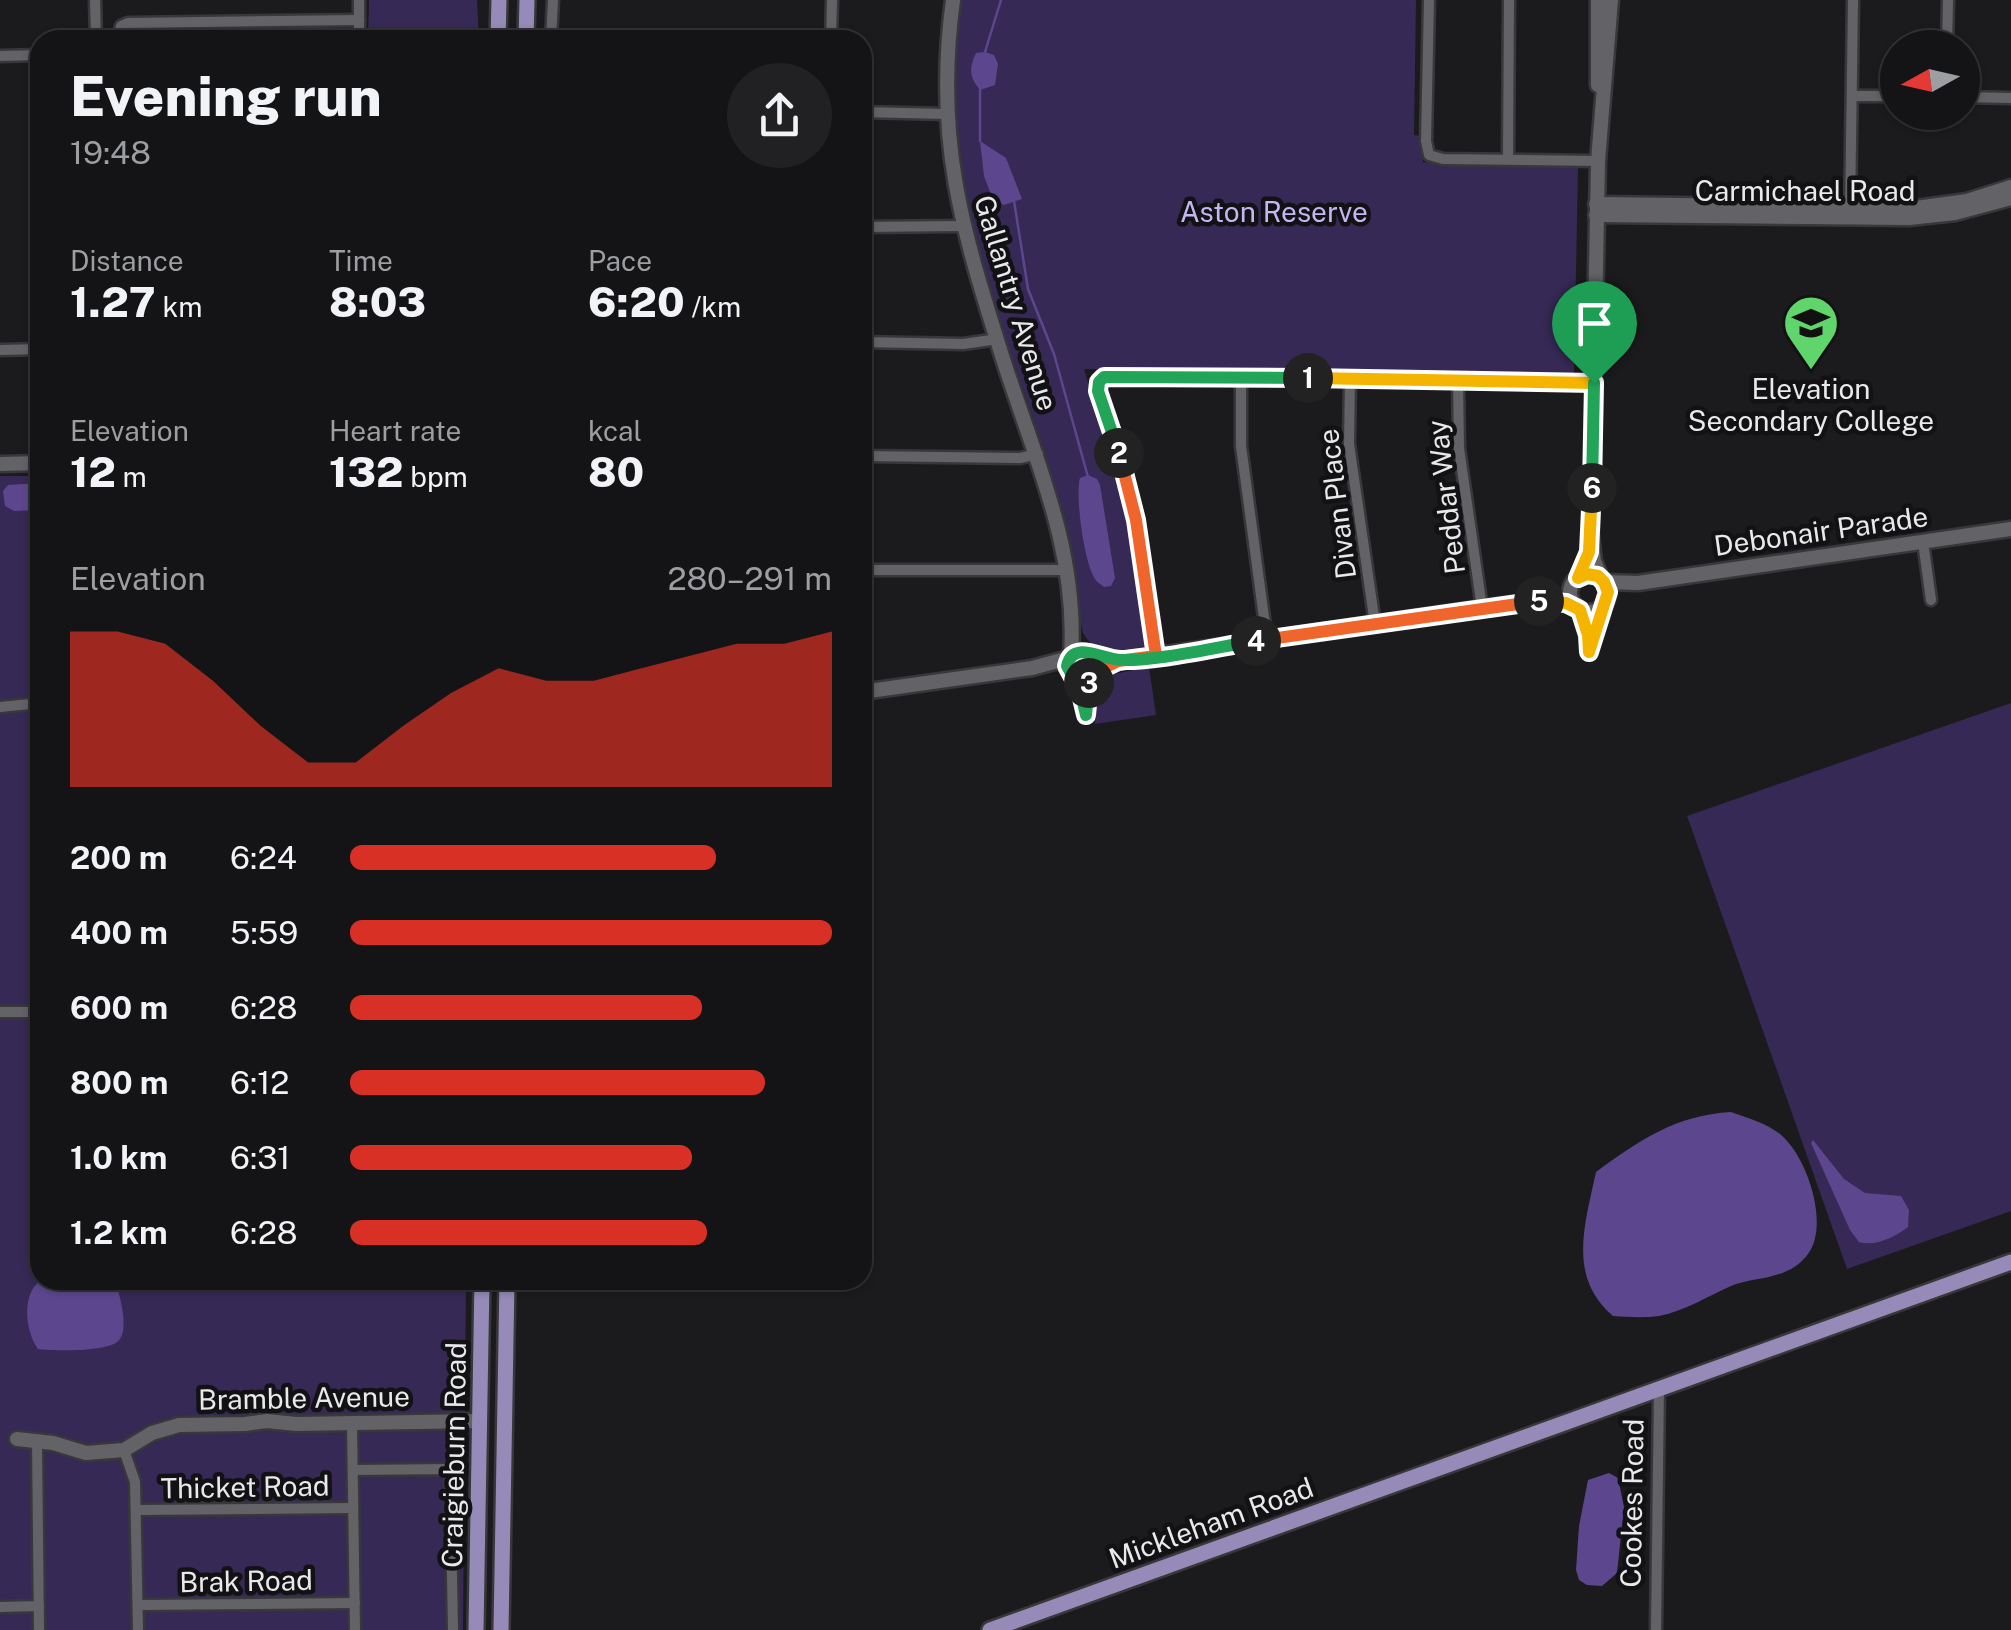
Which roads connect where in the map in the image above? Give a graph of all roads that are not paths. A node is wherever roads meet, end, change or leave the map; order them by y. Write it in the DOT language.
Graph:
graph roads {
  1 [pos="95,0"];
  2 [pos="359,0"];
  3 [pos="496,0"];
  4 [pos="527,0"];
  5 [pos="553,0"];
  6 [pos="832,0"];
  7 [pos="952,0"];
  8 [pos="1429,0"];
  9 [pos="1509,0"];
  10 [pos="1598,0"];
  11 [pos="1611,0"];
  12 [pos="1854,0"];
  13 [pos="1948,0"];
  14 [pos="359,20"];
  15 [pos="96,30"];
  16 [pos="119,30"];
  17 [pos="358,30"];
  18 [pos="498,30"];
  19 [pos="526,30"];
  20 [pos="552,30"];
  21 [pos="831,30"];
  22 [pos="1947,30"];
  23 [pos="30,55"];
  24 [pos="0,56"];
  25 [pos="1852,96"];
  26 [pos="1880,96"];
  27 [pos="1980,97"];
  28 [pos="2011,98"];
  29 [pos="872,112"];
  30 [pos="946,114"];
  31 [pos="1600,126"];
  32 [pos="1508,160"];
  33 [pos="1598,161"];
  34 [pos="2011,187"];
  35 [pos="2011,198"];
  36 [pos="1596,210"];
  37 [pos="1850,214"];
  38 [pos="962,226"];
  39 [pos="872,227"];
  40 [pos="998,339"];
  41 [pos="872,342"];
  42 [pos="0,350"];
  43 [pos="30,350"];
  44 [pos="1241,377"];
  45 [pos="1350,378"];
  46 [pos="1458,380"];
  47 [pos="1594,383"];
  48 [pos="1038,454"];
  49 [pos="872,456"];
  50 [pos="0,464"];
  51 [pos="30,464"];
  52 [pos="2011,529"];
  53 [pos="1591,535"];
  54 [pos="1923,542"];
  55 [pos="872,570"];
  56 [pos="1066,570"];
  57 [pos="1575,581"];
  58 [pos="1604,591"];
  59 [pos="1931,600"];
  60 [pos="1534,601"];
  61 [pos="1578,607"];
  62 [pos="1482,608"];
  63 [pos="1375,624"];
  64 [pos="1268,640"];
  65 [pos="1156,656"];
  66 [pos="1080,665"];
  67 [pos="872,691"];
  68 [pos="30,705"];
  69 [pos="0,707"];
  70 [pos="1087,719"];
  71 [pos="0,1012"];
  72 [pos="30,1012"];
  73 [pos="2011,1262"];
  74 [pos="482,1290"];
  75 [pos="507,1290"];
  76 [pos="1867,1312"];
  77 [pos="1659,1388"];
  78 [pos="478,1421"];
  79 [pos="352,1423"];
  80 [pos="17,1439"];
  81 [pos="36,1442"];
  82 [pos="124,1450"];
  83 [pos="353,1470"];
  84 [pos="354,1508"];
  85 [pos="137,1510"];
  86 [pos="354,1602"];
  87 [pos="138,1605"];
  88 [pos="39,1606"];
  89 [pos="0,1607"];
  90 [pos="39,1630"];
  91 [pos="138,1630"];
  92 [pos="355,1630"];
  93 [pos="452,1630"];
  94 [pos="476,1630"];
  95 [pos="501,1630"];
  96 [pos="992,1630"];
  97 [pos="1656,1630"];
  1 -- 15 [label="street"];
  2 -- 14 [label="street"];
  3 -- 18 [label="main road"];
  4 -- 19 [label="main road"];
  5 -- 20 [label="street"];
  6 -- 21 [label="street"];
  7 -- 30 [label="street, Gallantry Avenue"];
  8 -- 32 [label="street"];
  9 -- 32 [label="street"];
  10 -- 31 [label="street"];
  11 -- 31 [label="street"];
  12 -- 25 [label="street"];
  13 -- 22 [label="street"];
  14 -- 16 [label="street"];
  14 -- 17 [label="street"];
  23 -- 24 [label="street"];
  25 -- 26 [label="street"];
  25 -- 37 [label="street"];
  27 -- 28 [label="street"];
  29 -- 30 [label="street"];
  30 -- 38 [label="street, Gallantry Avenue"];
  31 -- 33 [label="street"];
  32 -- 33 [label="street"];
  33 -- 36 [label="street"];
  34 -- 37 [label="street, Carmichael Road"];
  35 -- 37 [label="street, Carmichael Road"];
  36 -- 37 [label="street, Carmichael Road"];
  36 -- 47 [label="street"];
  38 -- 39 [label="street"];
  38 -- 40 [label="street, Gallantry Avenue"];
  40 -- 41 [label="street"];
  40 -- 48 [label="street, Gallantry Avenue"];
  42 -- 43 [label="street"];
  44 -- 45 [label="street"];
  44 -- 64 [label="street"];
  44 -- 65 [label="street"];
  45 -- 46 [label="street"];
  45 -- 63 [label="street, Divan Place"];
  46 -- 47 [label="street"];
  46 -- 62 [label="street, Peddar Way"];
  47 -- 53 [label="street"];
  48 -- 49 [label="street"];
  48 -- 56 [label="street, Gallantry Avenue"];
  50 -- 51 [label="street"];
  52 -- 54 [label="street, Debonair Parade"];
  53 -- 57 [label="street"];
  53 -- 58 [label="street"];
  54 -- 58 [label="street, Debonair Parade"];
  54 -- 59 [label="street"];
  55 -- 56 [label="street"];
  56 -- 66 [label="street, Gallantry Avenue"];
  57 -- 58 [label="street"];
  57 -- 60 [label="street"];
  57 -- 61 [label="street"];
  58 -- 61 [label="street"];
  58 -- 61 [label="street"];
  60 -- 61 [label="street"];
  60 -- 62 [label="street"];
  62 -- 63 [label="street"];
  63 -- 64 [label="street"];
  64 -- 65 [label="street"];
  65 -- 66 [label="street"];
  66 -- 67 [label="street"];
  66 -- 70 [label="street, Gallantry Avenue"];
  68 -- 69 [label="street"];
  71 -- 72 [label="street"];
  73 -- 76 [label="main road, Mickleham Road"];
  74 -- 78 [label="main road, Craigieburn Road"];
  75 -- 95 [label="main road, Craigieburn Road"];
  76 -- 77 [label="main road, Mickleham Road"];
  76 -- 77 [label="main road, Mickleham Road"];
  77 -- 96 [label="main road, Mickleham Road"];
  77 -- 97 [label="street, Cookes Road"];
  78 -- 79 [label="street, Bramble Avenue"];
  78 -- 94 [label="main road, Craigieburn Road"];
  79 -- 82 [label="street, Bramble Avenue"];
  79 -- 83 [label="street"];
  80 -- 81 [label="street, Bramble Avenue"];
  81 -- 82 [label="street, Bramble Avenue"];
  81 -- 88 [label="street"];
  82 -- 85 [label="street"];
  83 -- 84 [label="street"];
  83 -- 93 [label="street"];
  84 -- 85 [label="street, Thicket Road"];
  84 -- 86 [label="street"];
  85 -- 87 [label="street"];
  86 -- 87 [label="street, Brak Road"];
  86 -- 92 [label="street"];
  87 -- 91 [label="street"];
  88 -- 89 [label="street"];
  88 -- 90 [label="street"];
}
